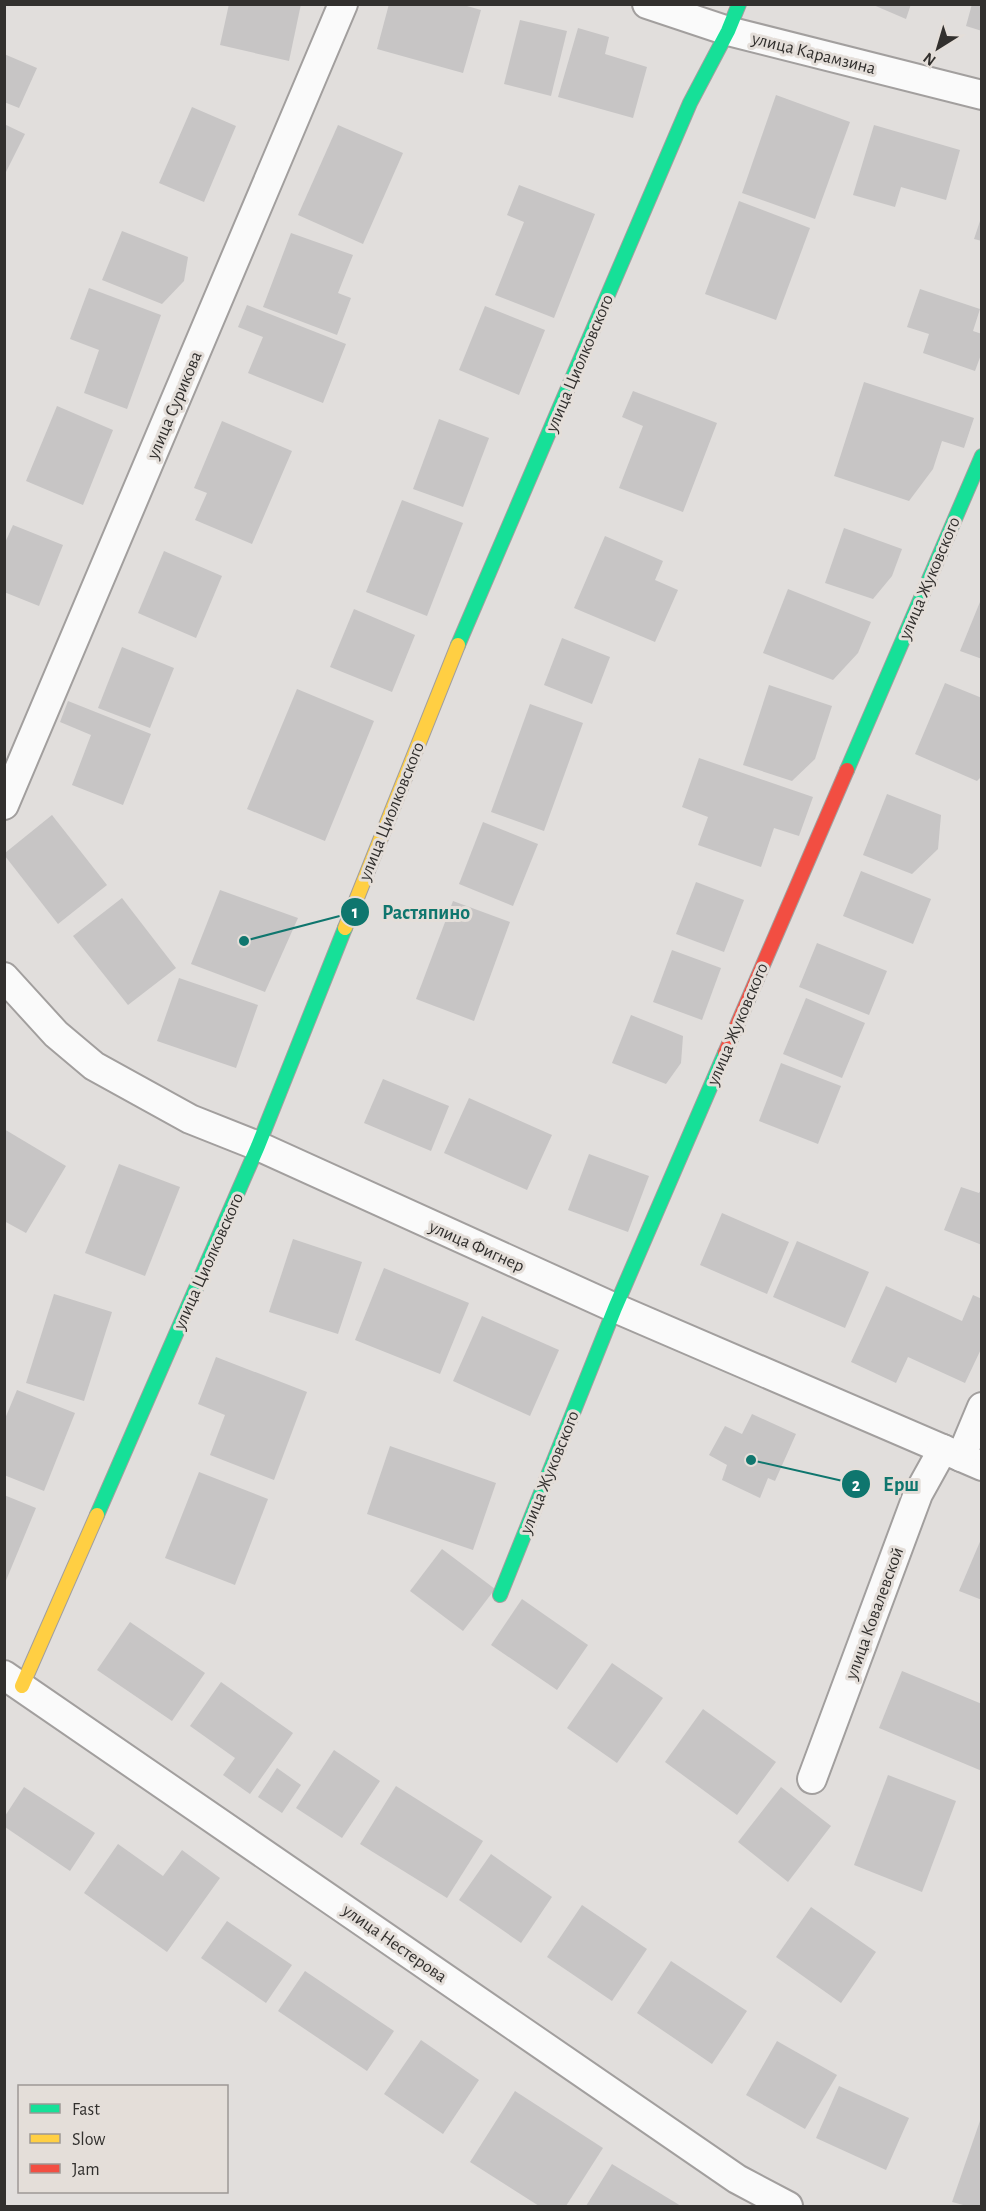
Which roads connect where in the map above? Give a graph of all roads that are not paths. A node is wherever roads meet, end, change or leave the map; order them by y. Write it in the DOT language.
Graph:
graph roads {
  1 [pos="343,4"];
  2 [pos="648,4"];
  3 [pos="739,4"];
  4 [pos="728,31"];
  5 [pos="981,95"];
  6 [pos="981,456"];
  7 [pos="4,805"];
  8 [pos="4,977"];
  9 [pos="258,1146"];
  10 [pos="615,1308"];
  11 [pos="981,1407"];
  12 [pos="962,1457"];
  13 [pos="500,1595"];
  14 [pos="13,1680"];
  15 [pos="812,1779"];
  16 [pos="788,2206"];
  1 -- 7 [label="street, улица Сурикова"];
  2 -- 4 [label="street, улица Карамзина"];
  3 -- 4 [label="street, улица Циолковского"];
  4 -- 5 [label="street, улица Карамзина"];
  4 -- 9 [label="street, улица Циолковского"];
  6 -- 10 [label="street, улица Жуковского"];
  8 -- 9 [label="street, улица Фигнер"];
  9 -- 10 [label="street, улица Фигнер"];
  9 -- 14 [label="street, улица Циолковского"];
  10 -- 12 [label="street, улица Фигнер"];
  10 -- 13 [label="street, улица Жуковского"];
  11 -- 12 [label="street, улица Ковалевской"];
  12 -- 15 [label="street, улица Ковалевской"];
  14 -- 16 [label="street, улица Нестерова"];
}
